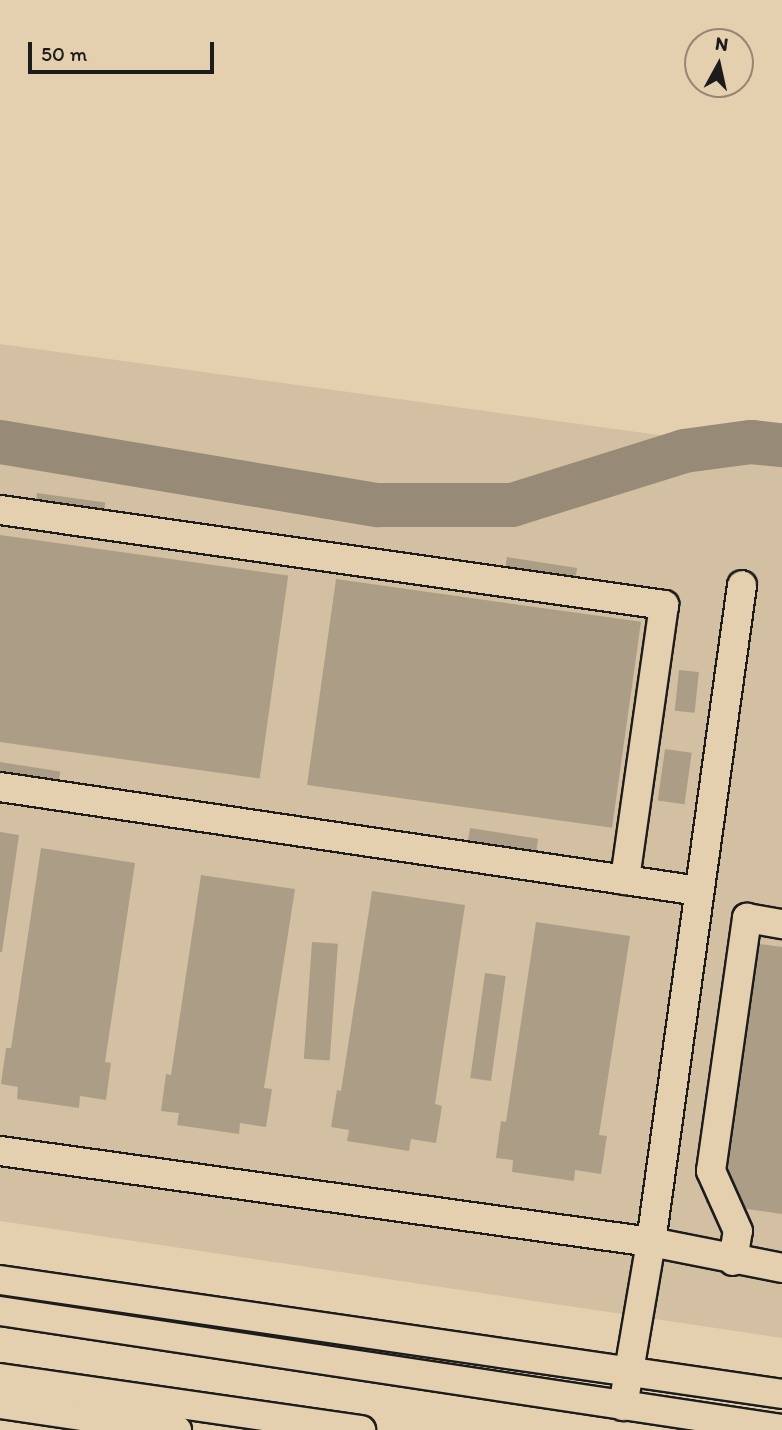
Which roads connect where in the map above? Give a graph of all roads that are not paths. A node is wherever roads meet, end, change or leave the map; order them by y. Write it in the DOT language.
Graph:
graph roads {
  1 [pos="0,510"];
  2 [pos="742,585"];
  3 [pos="0,787"];
  4 [pos="625,880"];
  5 [pos="699,891"];
  6 [pos="782,924"];
  7 [pos="0,1151"];
  8 [pos="651,1242"];
  9 [pos="733,1261"];
  10 [pos="782,1268"];
  11 [pos="0,1280"];
  12 [pos="0,1311"];
  13 [pos="629,1371"];
  14 [pos="0,1378"];
  15 [pos="782,1394"];
  16 [pos="0,1404"];
  17 [pos="623,1406"];
  18 [pos="782,1429"];
  19 [pos="177,1430"];
  20 [pos="361,1430"];
  1 -- 4 [label="street"];
  2 -- 5 [label="street"];
  3 -- 4 [label="street"];
  4 -- 5 [label="street"];
  5 -- 8 [label="street"];
  6 -- 9 [label="street"];
  7 -- 8 [label="street"];
  8 -- 9 [label="street"];
  8 -- 13 [label="street"];
  9 -- 10 [label="street"];
  11 -- 13 [label="street"];
  12 -- 17 [label="street"];
  13 -- 15 [label="street"];
  13 -- 17 [label="street"];
  14 -- 20 [label="street"];
  16 -- 19 [label="street"];
  17 -- 18 [label="street"];
}
